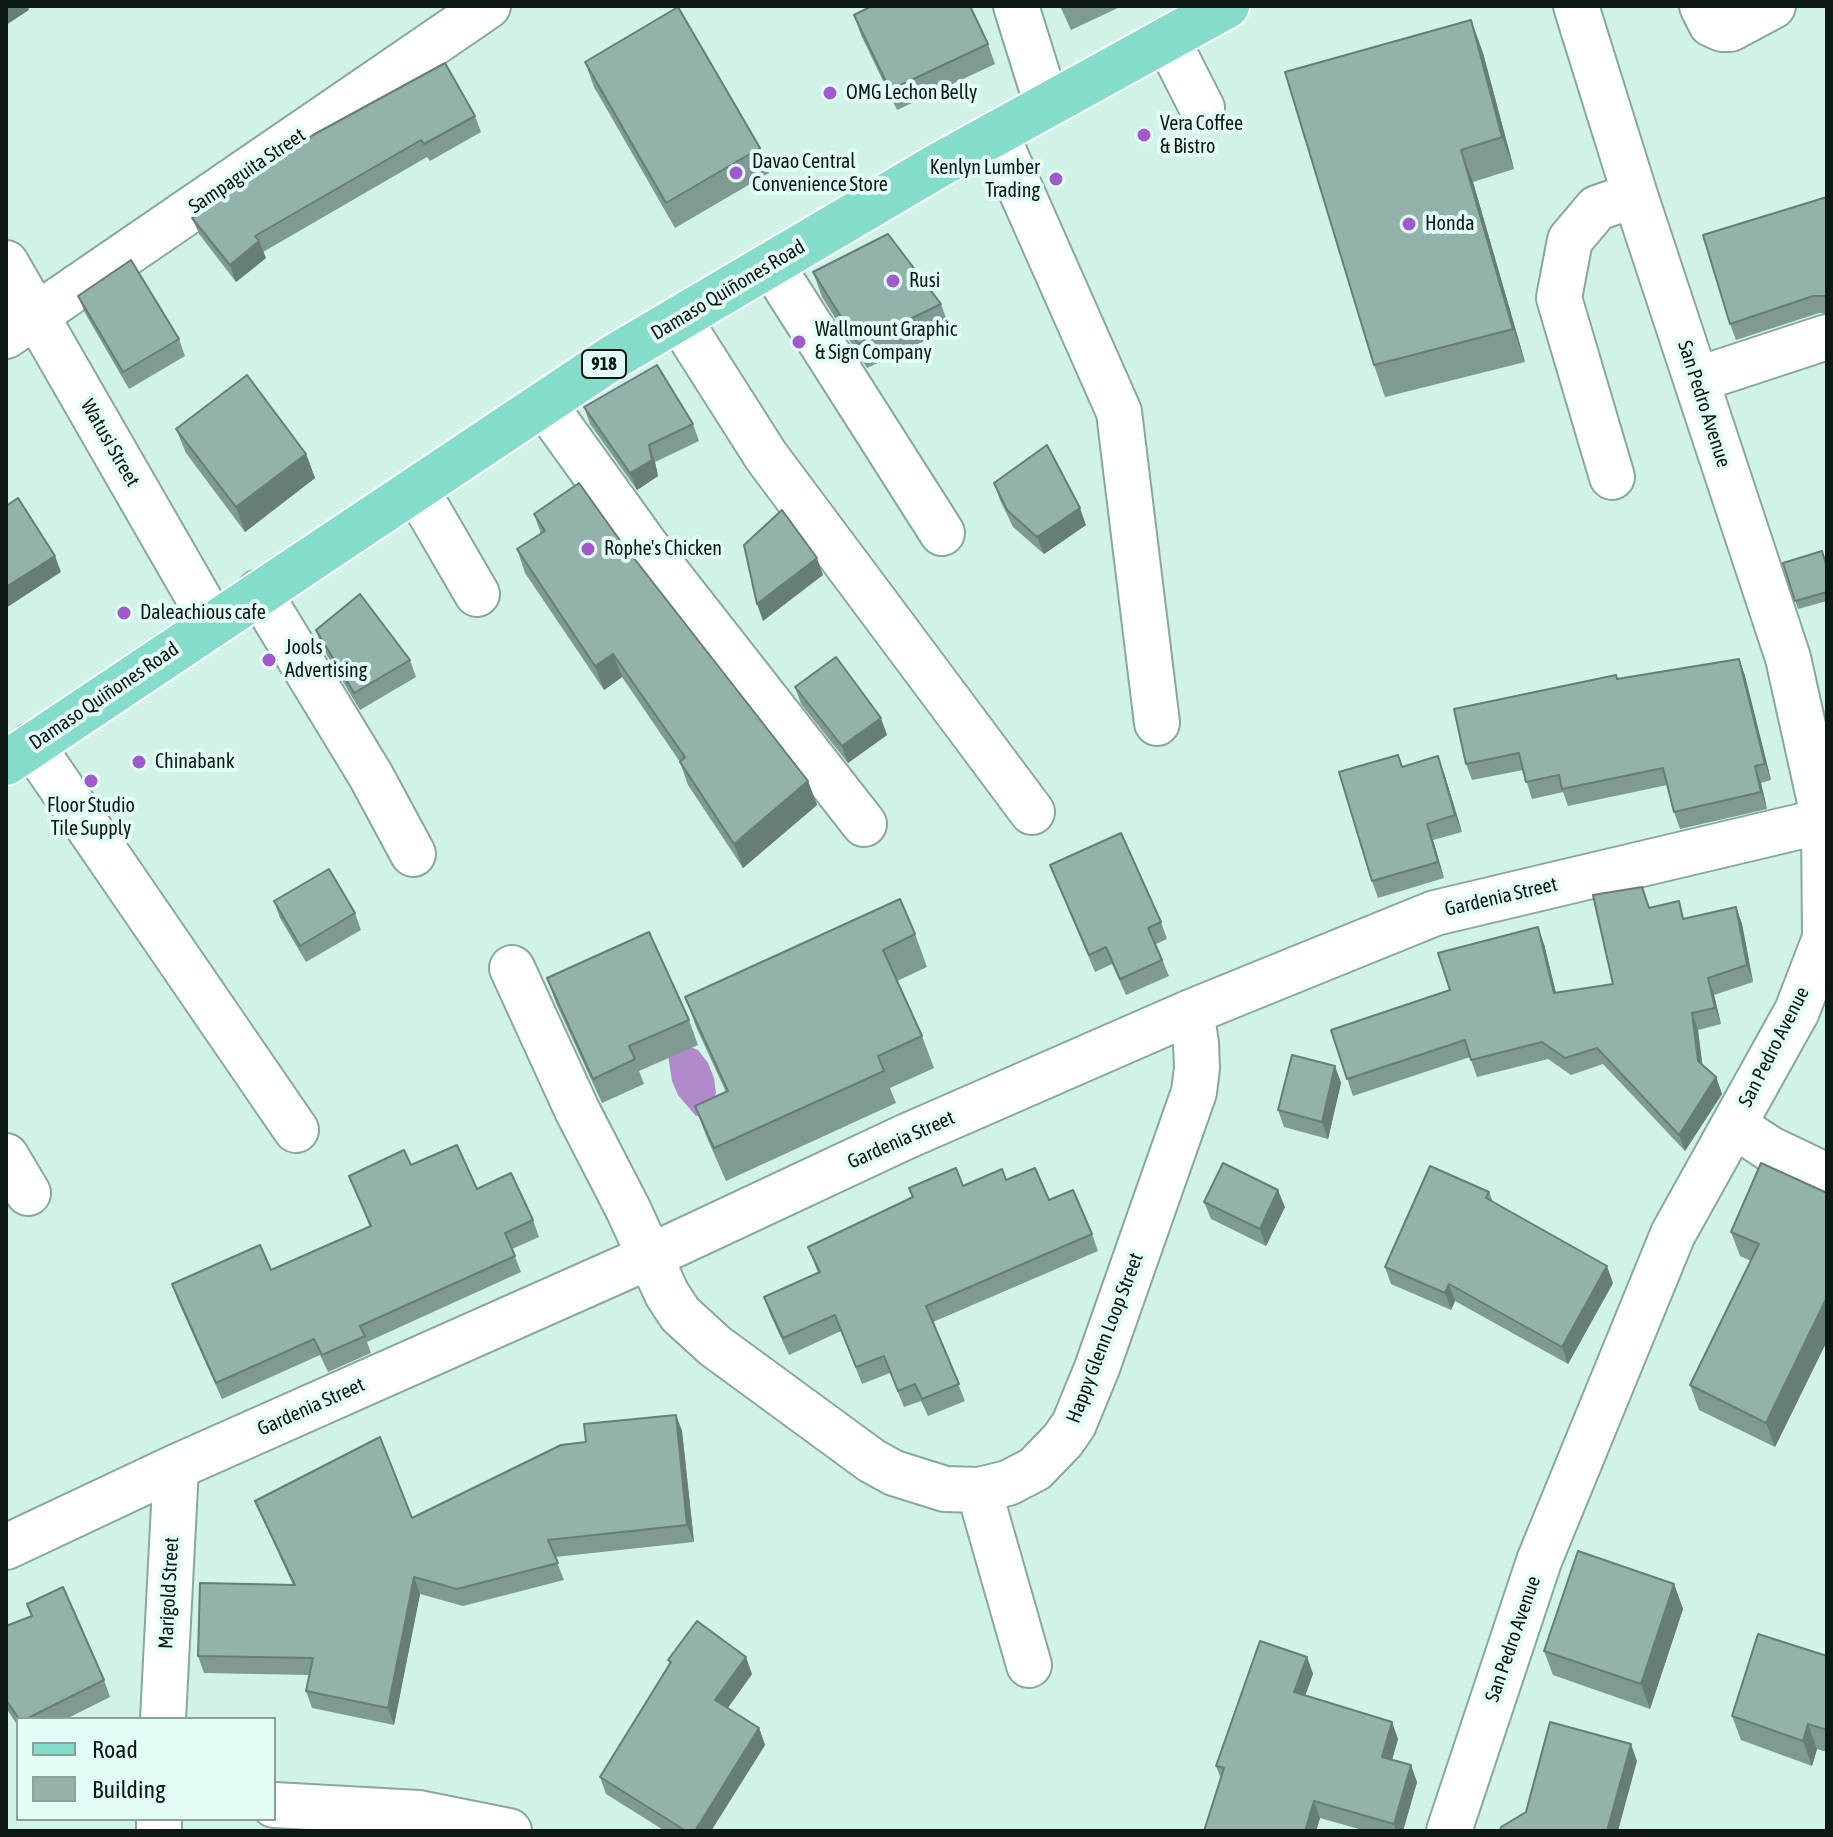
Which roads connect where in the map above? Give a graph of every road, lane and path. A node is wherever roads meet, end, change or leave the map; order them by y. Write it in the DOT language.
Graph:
graph roads {
  1 [pos="488,6"];
  2 [pos="1016,6"];
  3 [pos="1227,6"];
  4 [pos="1576,6"];
  5 [pos="1702,6"];
  6 [pos="1773,6"];
  7 [pos="1167,39"];
  8 [pos="1047,105"];
  9 [pos="1202,108"];
  10 [pos="996,134"];
  11 [pos="1635,195"];
  12 [pos="6,263"];
  13 [pos="771,264"];
  14 [pos="679,319"];
  15 [pos="21,326"];
  16 [pos="1827,337"];
  17 [pos="1696,380"];
  18 [pos="544,404"];
  19 [pos="1612,477"];
  20 [pos="416,489"];
  21 [pos="942,533"];
  22 [pos="259,592"];
  23 [pos="477,594"];
  24 [pos="213,623"];
  25 [pos="1157,723"];
  26 [pos="19,754"];
  27 [pos="1032,812"];
  28 [pos="1825,820"];
  29 [pos="864,824"];
  30 [pos="413,854"];
  31 [pos="512,968"];
  32 [pos="1191,1012"];
  33 [pos="1734,1125"];
  34 [pos="296,1130"];
  35 [pos="6,1156"];
  36 [pos="1827,1176"];
  37 [pos="28,1193"];
  38 [pos="651,1256"];
  39 [pos="176,1467"];
  40 [pos="979,1490"];
  41 [pos="6,1547"];
  42 [pos="1029,1665"];
  43 [pos="163,1717"];
  44 [pos="276,1805"];
  45 [pos="509,1831"];
  46 [pos="1449,1831"];
  1 -- 15 [label="street, Sampaguita Street"];
  2 -- 8 [label="street"];
  3 -- 7 [label="main road, Damaso Quiñones Road / 918"];
  4 -- 11 [label="street, San Pedro Avenue"];
  5 -- 6 [label="street"];
  7 -- 8 [label="main road, Damaso Quiñones Road / 918"];
  7 -- 9 [label="street"];
  8 -- 10 [label="main road, Damaso Quiñones Road / 918"];
  10 -- 13 [label="main road, Damaso Quiñones Road / 918"];
  10 -- 25 [label="street"];
  11 -- 17 [label="street, San Pedro Avenue"];
  11 -- 19 [label="street"];
  12 -- 15 [label="street, Watusi Street"];
  13 -- 14 [label="main road, Damaso Quiñones Road / 918"];
  13 -- 21 [label="street"];
  14 -- 18 [label="main road, Damaso Quiñones Road / 918"];
  14 -- 27 [label="street"];
  15 -- 24 [label="street, Watusi Street"];
  16 -- 17 [label="street"];
  17 -- 28 [label="street, San Pedro Avenue"];
  18 -- 20 [label="main road, Damaso Quiñones Road / 918"];
  18 -- 29 [label="street"];
  20 -- 22 [label="main road, Damaso Quiñones Road / 918"];
  20 -- 23 [label="street"];
  22 -- 24 [label="main road, Damaso Quiñones Road / 918"];
  22 -- 30 [label="street"];
  24 -- 26 [label="main road, Damaso Quiñones Road / 918"];
  26 -- 34 [label="street"];
  28 -- 32 [label="street, Gardenia Street"];
  28 -- 33 [label="street, San Pedro Avenue"];
  31 -- 38 [label="street, Happy Glenn Loop Street"];
  32 -- 38 [label="street, Gardenia Street"];
  32 -- 40 [label="street, Happy Glenn Loop Street"];
  33 -- 36 [label="street"];
  33 -- 46 [label="street, San Pedro Avenue"];
  35 -- 37 [label="street"];
  38 -- 39 [label="street, Gardenia Street"];
  38 -- 40 [label="street, Happy Glenn Loop Street"];
  39 -- 41 [label="street, Gardenia Street"];
  39 -- 43 [label="street, Marigold Street"];
  40 -- 42 [label="street"];
  44 -- 45 [label="street"];
}
